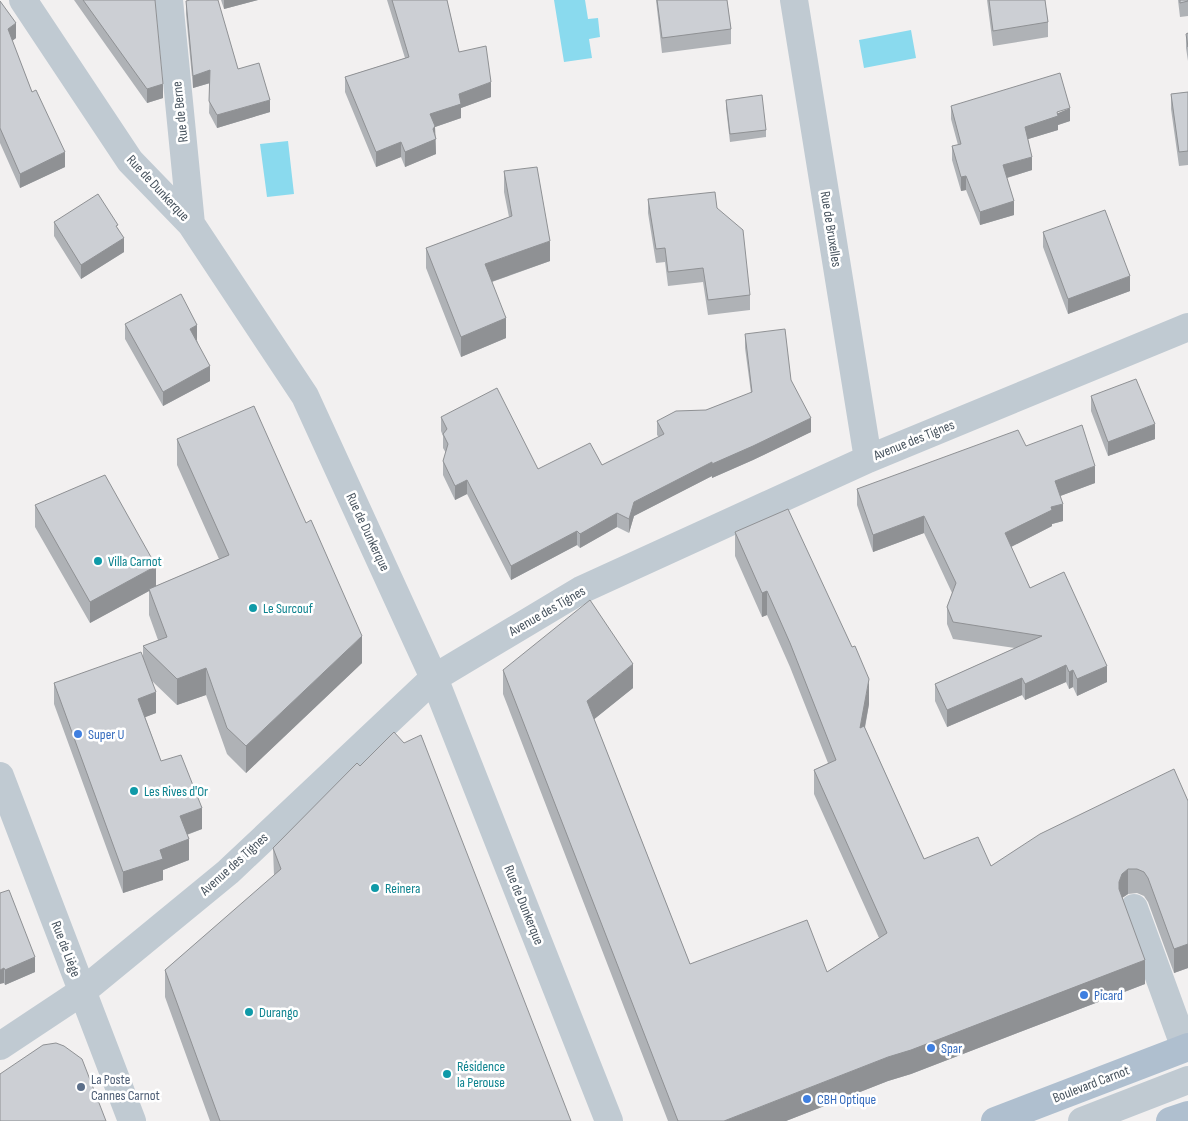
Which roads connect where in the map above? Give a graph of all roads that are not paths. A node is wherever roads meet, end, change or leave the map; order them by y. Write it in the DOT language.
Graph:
graph roads {
  1 [pos="23,0"];
  2 [pos="168,0"];
  3 [pos="794,0"];
  4 [pos="192,224"];
  5 [pos="1188,327"];
  6 [pos="868,459"];
  7 [pos="434,678"];
  8 [pos="0,776"];
  9 [pos="1134,908"];
  10 [pos="82,991"];
  11 [pos="0,1046"];
  12 [pos="1186,1048"];
  13 [pos="1188,1080"];
  14 [pos="1188,1114"];
  15 [pos="132,1121"];
  16 [pos="609,1121"];
  17 [pos="995,1121"];
  18 [pos="1082,1121"];
  19 [pos="1170,1121"];
  1 -- 4 [label="street, Rue de Dunkerque"];
  2 -- 4 [label="street, Rue de Berne"];
  3 -- 6 [label="street, Rue de Bruxelles"];
  4 -- 7 [label="street, Rue de Dunkerque"];
  5 -- 6 [label="street, Avenue des Tignes"];
  6 -- 7 [label="street, Avenue des Tignes"];
  7 -- 10 [label="street, Avenue des Tignes"];
  7 -- 16 [label="street, Rue de Dunkerque"];
  8 -- 10 [label="street, Rue de Liège"];
  9 -- 12 [label="street"];
  10 -- 11 [label="street, Avenue des Tignes"];
  10 -- 15 [label="street, Rue de Liège"];
  12 -- 17 [label="main road, Boulevard Carnot"];
  13 -- 18 [label="street"];
  14 -- 19 [label="main road"];
}
